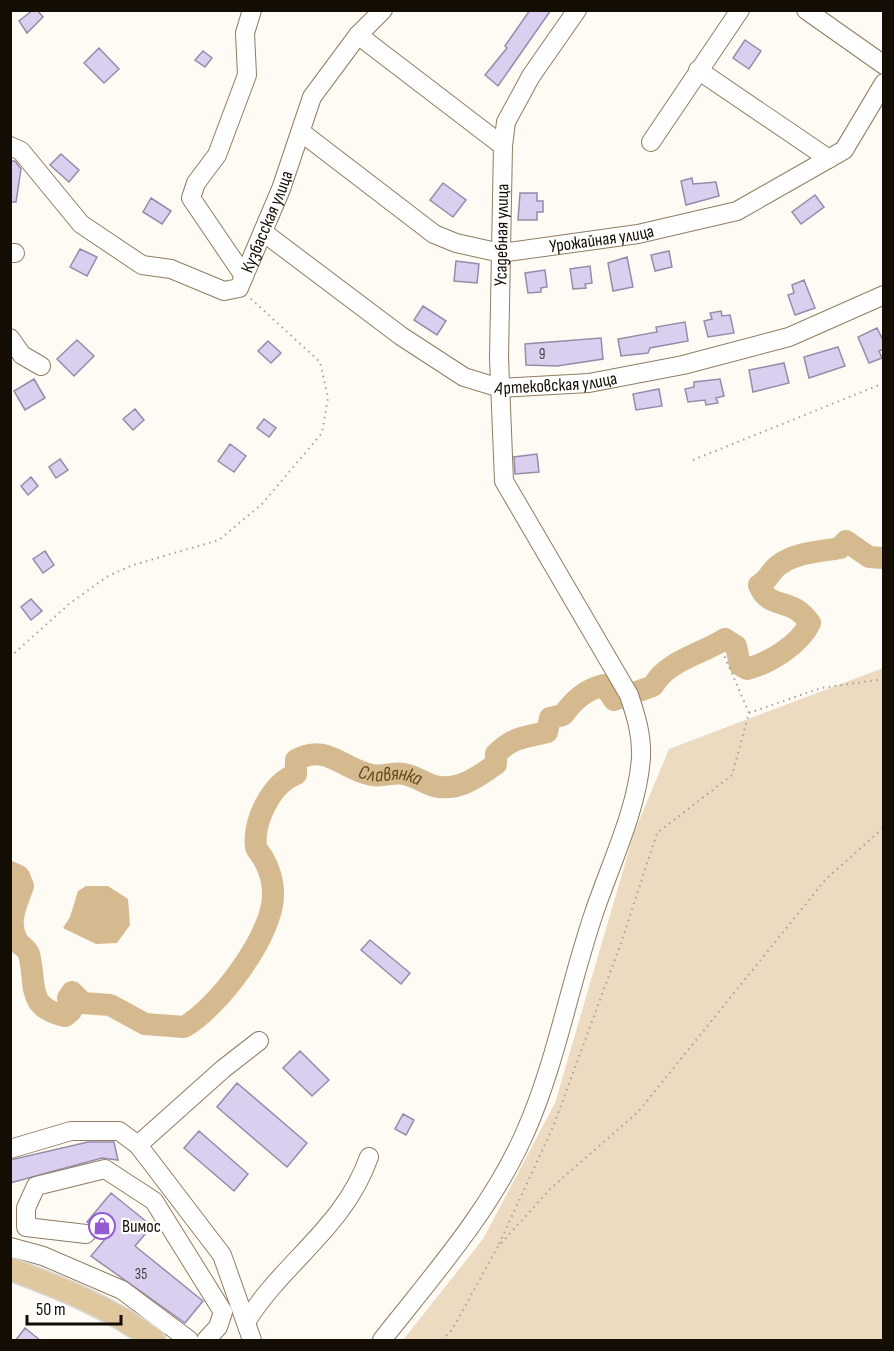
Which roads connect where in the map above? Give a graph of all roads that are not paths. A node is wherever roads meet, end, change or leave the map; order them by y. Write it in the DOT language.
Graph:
graph roads {
  1 [pos="252,10"];
  2 [pos="383,10"];
  3 [pos="577,10"];
  4 [pos="740,10"];
  5 [pos="806,10"];
  6 [pos="358,35"];
  7 [pos="884,65"];
  8 [pos="698,70"];
  9 [pos="884,83"];
  10 [pos="301,132"];
  11 [pos="651,142"];
  12 [pos="10,146"];
  13 [pos="502,146"];
  14 [pos="829,159"];
  15 [pos="263,232"];
  16 [pos="501,253"];
  17 [pos="242,282"];
  18 [pos="884,295"];
  19 [pos="10,338"];
  20 [pos="41,366"];
  21 [pos="500,388"];
  22 [pos="259,1041"];
  23 [pos="138,1145"];
  24 [pos="10,1149"];
  25 [pos="369,1157"];
  26 [pos="48,1229"];
  27 [pos="86,1234"];
  28 [pos="10,1248"];
  29 [pos="43,1256"];
  30 [pos="12,1273"];
  31 [pos="246,1322"];
  32 [pos="154,1341"];
  33 [pos="189,1341"];
  34 [pos="206,1341"];
  35 [pos="252,1341"];
  36 [pos="382,1341"];
  1 -- 17 [label="lane"];
  2 -- 6 [label="lane, Кузбасская улица"];
  3 -- 13 [label="lane, Усадебная улица"];
  4 -- 8 [label="lane"];
  5 -- 7 [label="lane"];
  6 -- 10 [label="lane, Кузбасская улица"];
  6 -- 13 [label="lane"];
  8 -- 11 [label="lane"];
  8 -- 14 [label="lane"];
  9 -- 14 [label="lane, Урожайная улица"];
  10 -- 15 [label="lane, Кузбасская улица"];
  10 -- 16 [label="lane, Урожайная улица"];
  12 -- 17 [label="lane, Кузбасская улица"];
  13 -- 16 [label="lane, Усадебная улица"];
  14 -- 16 [label="lane, Урожайная улица"];
  15 -- 17 [label="lane, Кузбасская улица"];
  15 -- 21 [label="lane, Артековская улица"];
  16 -- 21 [label="lane, Усадебная улица"];
  18 -- 21 [label="lane, Артековская улица"];
  19 -- 20 [label="lane"];
  21 -- 36 [label="lane, Усадебная улица"];
  22 -- 23 [label="lane"];
  23 -- 24 [label="lane"];
  23 -- 31 [label="lane"];
  25 -- 31 [label="lane"];
  26 -- 27 [label="lane"];
  26 -- 29 [label="lane"];
  26 -- 34 [label="lane"];
  28 -- 29 [label="lane"];
  29 -- 33 [label="lane"];
  30 -- 32 [label="main road"];
  31 -- 35 [label="lane"];
}
